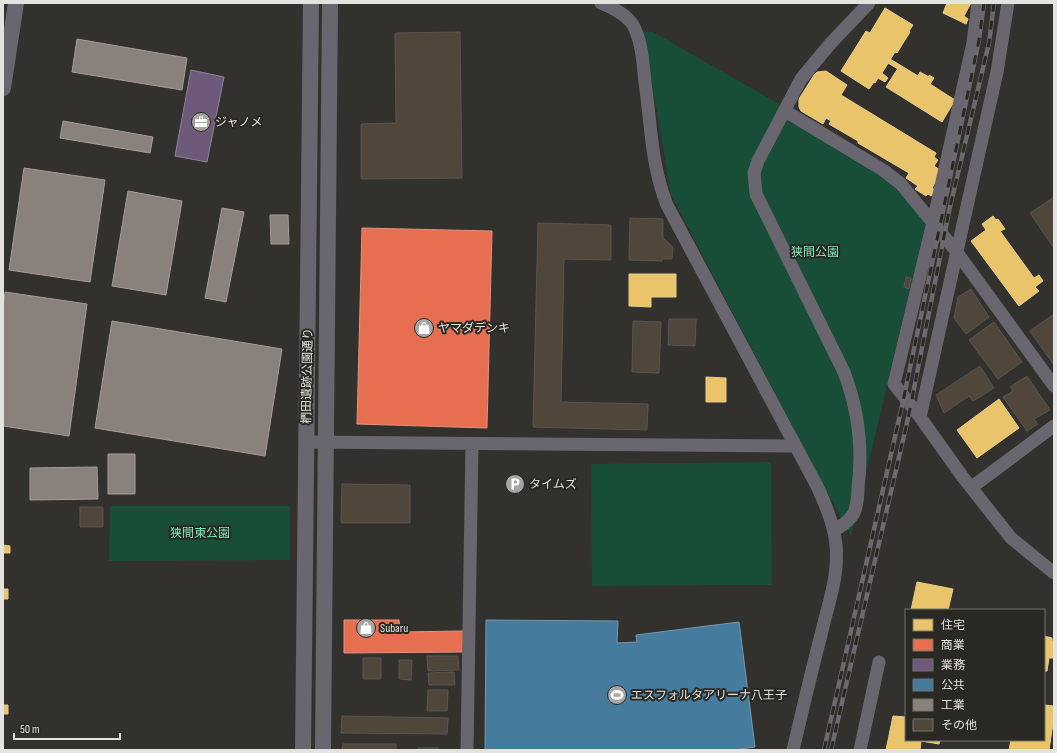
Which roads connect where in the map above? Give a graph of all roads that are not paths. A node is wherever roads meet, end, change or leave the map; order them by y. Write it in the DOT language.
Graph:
graph roads {
  1 [pos="16,3"];
  2 [pos="311,3"];
  3 [pos="330,3"];
  4 [pos="601,3"];
  5 [pos="869,3"];
  6 [pos="978,3"];
  7 [pos="1008,3"];
  8 [pos="3,88"];
  9 [pos="785,111"];
  10 [pos="933,222"];
  11 [pos="956,251"];
  12 [pos="1054,386"];
  13 [pos="920,417"];
  14 [pos="1054,426"];
  15 [pos="306,442"];
  16 [pos="326,442"];
  17 [pos="472,444"];
  18 [pos="795,446"];
  19 [pos="972,487"];
  20 [pos="834,532"];
  21 [pos="1054,573"];
  22 [pos="879,662"];
  23 [pos="303,750"];
  24 [pos="323,750"];
  25 [pos="467,750"];
  26 [pos="793,750"];
  27 [pos="860,750"];
  1 -- 8 [label="street"];
  2 -- 15 [label="street, 椚田遺跡公園通り"];
  3 -- 16 [label="street, 椚田遺跡公園通り"];
  4 -- 18 [label="street"];
  5 -- 9 [label="street"];
  6 -- 10 [label="street"];
  7 -- 11 [label="street"];
  9 -- 10 [label="street"];
  9 -- 20 [label="street"];
  10 -- 11 [label="street"];
  10 -- 13 [label="street"];
  11 -- 12 [label="street"];
  11 -- 13 [label="street"];
  13 -- 19 [label="street"];
  14 -- 19 [label="street"];
  15 -- 16 [label="street"];
  15 -- 23 [label="street, 椚田遺跡公園通り"];
  16 -- 17 [label="street"];
  16 -- 24 [label="street, 椚田遺跡公園通り"];
  17 -- 18 [label="street"];
  17 -- 25 [label="street"];
  18 -- 20 [label="street"];
  19 -- 21 [label="street"];
  20 -- 26 [label="street"];
  22 -- 27 [label="street"];
}
